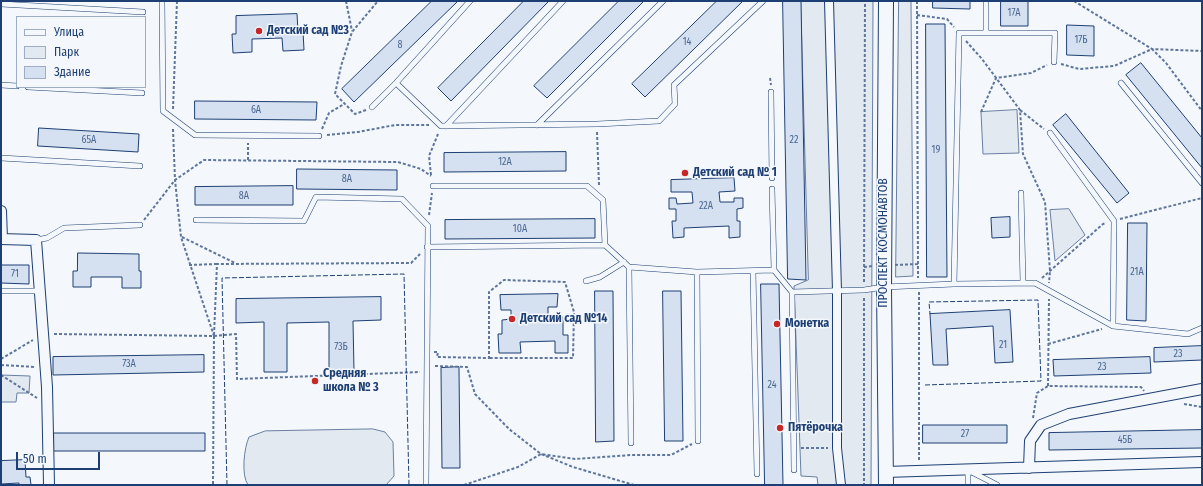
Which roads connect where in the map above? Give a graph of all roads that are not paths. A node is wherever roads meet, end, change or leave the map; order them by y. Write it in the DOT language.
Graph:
graph roads {
  1 [pos="162,1"];
  2 [pos="470,1"];
  3 [pos="562,1"];
  4 [pos="663,1"];
  5 [pos="763,1"];
  6 [pos="830,1"];
  7 [pos="886,1"];
  8 [pos="986,1"];
  9 [pos="1,4"];
  10 [pos="143,12"];
  11 [pos="986,33"];
  12 [pos="1054,62"];
  13 [pos="396,83"];
  14 [pos="1121,83"];
  15 [pos="1,86"];
  16 [pos="16,86"];
  17 [pos="44,88"];
  18 [pos="771,92"];
  19 [pos="142,94"];
  20 [pos="372,107"];
  21 [pos="537,125"];
  22 [pos="444,126"];
  23 [pos="1050,133"];
  24 [pos="319,136"];
  25 [pos="1,158"];
  26 [pos="140,166"];
  27 [pos="772,178"];
  28 [pos="1202,183"];
  29 [pos="433,186"];
  30 [pos="772,189"];
  31 [pos="1021,193"];
  32 [pos="1,211"];
  33 [pos="196,220"];
  34 [pos="140,225"];
  35 [pos="2,239"];
  36 [pos="36,240"];
  37 [pos="605,245"];
  38 [pos="427,247"];
  39 [pos="624,262"];
  40 [pos="629,267"];
  41 [pos="774,270"];
  42 [pos="753,271"];
  43 [pos="697,272"];
  44 [pos="586,281"];
  45 [pos="1024,283"];
  46 [pos="954,284"];
  47 [pos="884,287"];
  48 [pos="1,290"];
  49 [pos="837,290"];
  50 [pos="40,291"];
  51 [pos="792,292"];
  52 [pos="1113,326"];
  53 [pos="1202,328"];
  54 [pos="1202,388"];
  55 [pos="698,441"];
  56 [pos="631,443"];
  57 [pos="1202,462"];
  58 [pos="1029,468"];
  59 [pos="794,470"];
  60 [pos="968,470"];
  61 [pos="757,474"];
  62 [pos="885,479"];
  63 [pos="49,485"];
  64 [pos="426,485"];
  65 [pos="841,485"];
  66 [pos="968,485"];
  67 [pos="997,485"];
  1 -- 24 [label="lane"];
  2 -- 13 [label="lane"];
  3 -- 22 [label="lane"];
  4 -- 21 [label="lane"];
  5 -- 21 [label="lane"];
  6 -- 49 [label="street"];
  7 -- 47 [label="main road, ПРОСПЕКТ КОСМОНАВТОВ"];
  8 -- 11 [label="lane"];
  9 -- 10 [label="lane"];
  11 -- 12 [label="lane"];
  11 -- 46 [label="lane"];
  13 -- 20 [label="lane"];
  13 -- 22 [label="lane"];
  14 -- 28 [label="lane"];
  15 -- 16 [label="lane"];
  17 -- 19 [label="lane"];
  18 -- 27 [label="lane"];
  21 -- 22 [label="lane"];
  23 -- 52 [label="lane"];
  25 -- 26 [label="lane"];
  29 -- 37 [label="lane"];
  30 -- 41 [label="lane"];
  31 -- 45 [label="lane"];
  32 -- 35 [label="street"];
  33 -- 38 [label="lane"];
  34 -- 36 [label="lane"];
  35 -- 36 [label="street"];
  36 -- 50 [label="street"];
  37 -- 38 [label="lane"];
  37 -- 39 [label="lane"];
  38 -- 64 [label="lane"];
  39 -- 40 [label="lane"];
  39 -- 44 [label="lane"];
  40 -- 43 [label="lane"];
  40 -- 56 [label="lane"];
  41 -- 42 [label="lane"];
  41 -- 51 [label="lane"];
  42 -- 43 [label="lane"];
  42 -- 61 [label="lane"];
  43 -- 55 [label="lane"];
  45 -- 46 [label="lane"];
  45 -- 52 [label="lane"];
  46 -- 47 [label="lane"];
  47 -- 49 [label="lane"];
  47 -- 62 [label="main road, ПРОСПЕКТ КОСМОНАВТОВ"];
  48 -- 50 [label="lane"];
  49 -- 51 [label="lane"];
  49 -- 65 [label="street"];
  50 -- 63 [label="street"];
  51 -- 59 [label="lane"];
  52 -- 53 [label="lane"];
  54 -- 58 [label="street"];
  57 -- 58 [label="street"];
  58 -- 60 [label="street"];
  60 -- 62 [label="street"];
  60 -- 66 [label="lane"];
  60 -- 67 [label="lane"];
}
